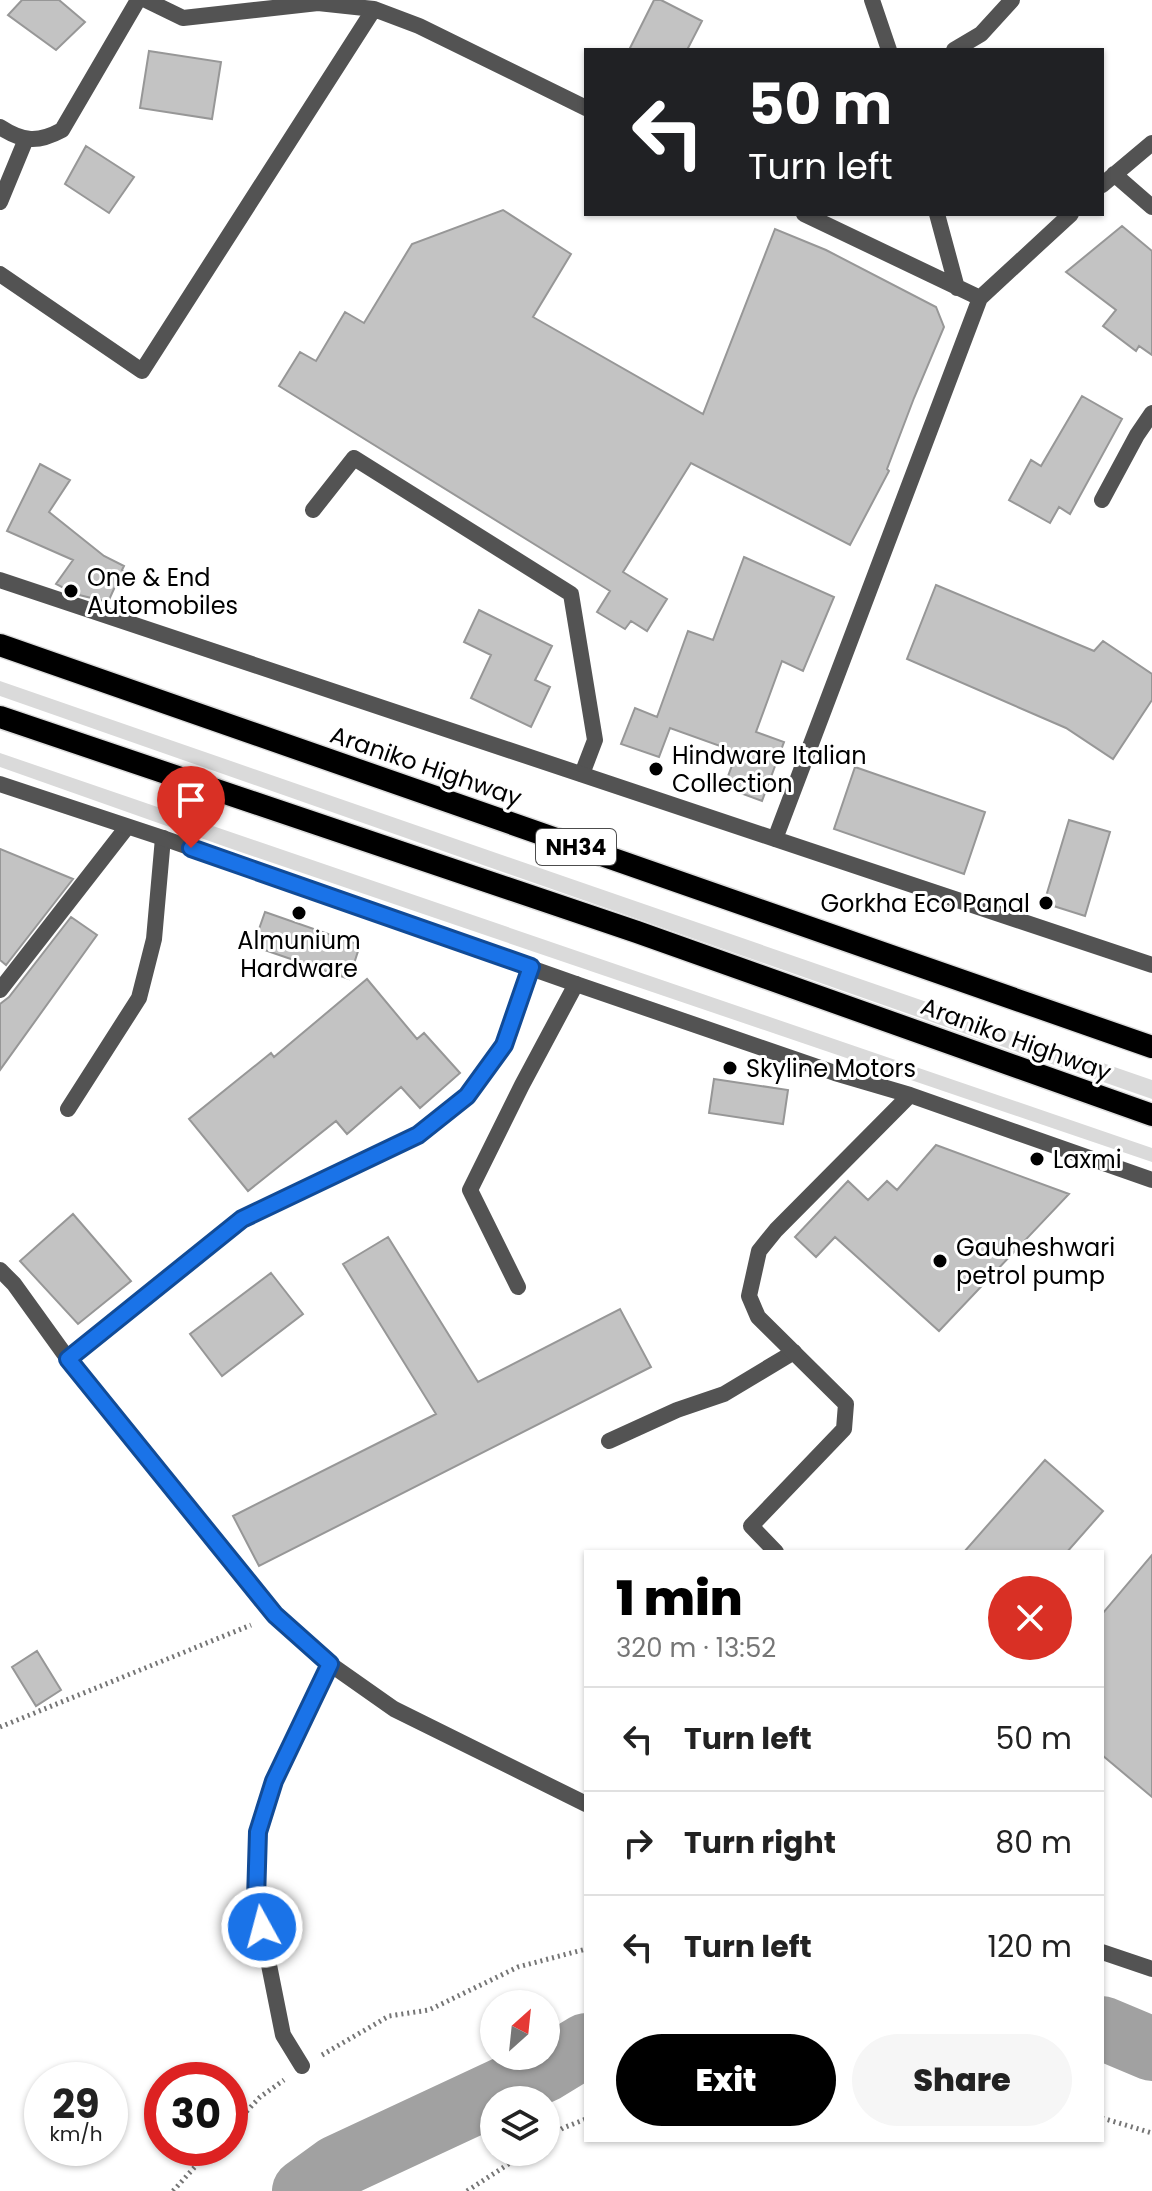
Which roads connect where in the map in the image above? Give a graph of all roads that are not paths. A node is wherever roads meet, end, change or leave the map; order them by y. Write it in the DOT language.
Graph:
graph roads {
  1 [pos="138,0"];
  2 [pos="146,0"];
  3 [pos="1012,0"];
  4 [pos="871,1"];
  5 [pos="374,9"];
  6 [pos="888,48"];
  7 [pos="957,48"];
  8 [pos="584,107"];
  9 [pos="0,127"];
  10 [pos="26,139"];
  11 [pos="1152,143"];
  12 [pos="1108,180"];
  13 [pos="0,202"];
  14 [pos="1152,207"];
  15 [pos="808,216"];
  16 [pos="938,216"];
  17 [pos="1069,216"];
  18 [pos="0,274"];
  19 [pos="957,288"];
  20 [pos="980,298"];
  21 [pos="1152,413"];
  22 [pos="1102,500"];
  23 [pos="313,510"];
  24 [pos="0,580"];
  25 [pos="0,645"];
  26 [pos="0,717"];
  27 [pos="582,774"];
  28 [pos="0,784"];
  29 [pos="127,827"];
  30 [pos="163,838"];
  31 [pos="775,839"];
  32 [pos="1152,965"];
  33 [pos="531,967"];
  34 [pos="576,984"];
  35 [pos="0,990"];
  36 [pos="1152,1047"];
  37 [pos="910,1095"];
  38 [pos="68,1109"];
  39 [pos="1152,1115"];
  40 [pos="1152,1180"];
  41 [pos="0,1270"];
  42 [pos="518,1287"];
  43 [pos="794,1352"];
  44 [pos="68,1359"];
  45 [pos="609,1441"];
  46 [pos="774,1550"];
  47 [pos="330,1664"];
  48 [pos="584,1799"];
  49 [pos="1104,1953"];
  50 [pos="1152,1969"];
  51 [pos="302,2066"];
  1 -- 10 [label="street"];
  2 -- 5 [label="street"];
  3 -- 7 [label="street"];
  4 -- 6 [label="street"];
  5 -- 8 [label="street"];
  5 -- 18 [label="street"];
  9 -- 10 [label="street"];
  10 -- 13 [label="street"];
  11 -- 12 [label="street"];
  12 -- 14 [label="street"];
  15 -- 19 [label="street"];
  16 -- 19 [label="street"];
  17 -- 20 [label="street"];
  19 -- 20 [label="street"];
  20 -- 31 [label="street"];
  21 -- 22 [label="street"];
  23 -- 27 [label="street"];
  24 -- 27 [label="street"];
  25 -- 36 [label="highway, Araniko Highway / NH34"];
  26 -- 39 [label="highway, Araniko Highway / NH34"];
  27 -- 31 [label="street"];
  28 -- 29 [label="street"];
  29 -- 30 [label="street"];
  29 -- 35 [label="street"];
  30 -- 33 [label="street"];
  30 -- 38 [label="street"];
  31 -- 32 [label="street"];
  33 -- 34 [label="street"];
  33 -- 44 [label="street"];
  34 -- 37 [label="street"];
  34 -- 42 [label="street"];
  37 -- 40 [label="street"];
  37 -- 43 [label="street"];
  41 -- 44 [label="street"];
  43 -- 45 [label="street"];
  43 -- 46 [label="street"];
  44 -- 47 [label="street"];
  47 -- 48 [label="street"];
  47 -- 51 [label="street"];
  49 -- 50 [label="street"];
}
